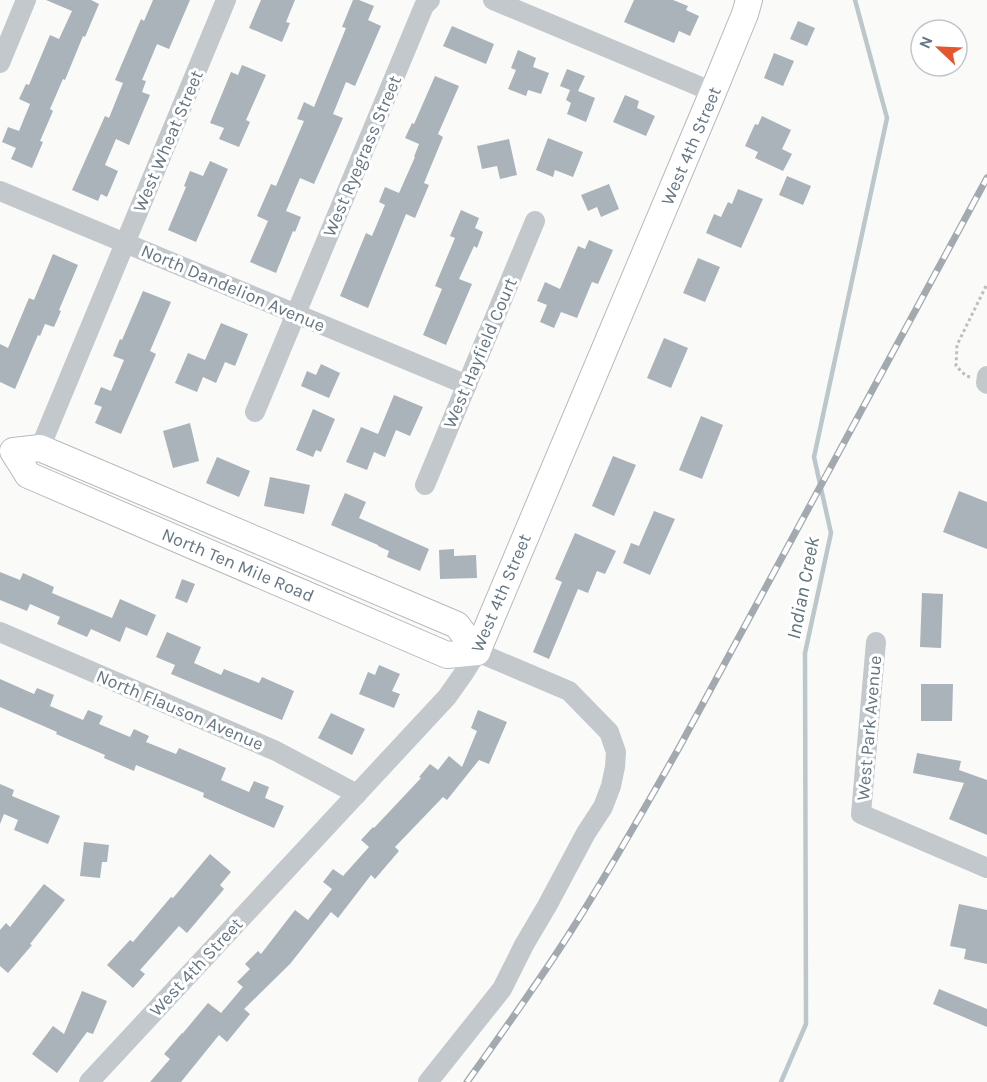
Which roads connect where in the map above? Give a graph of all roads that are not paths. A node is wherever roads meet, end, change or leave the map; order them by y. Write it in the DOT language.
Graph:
graph roads {
  1 [pos="26,0"];
  2 [pos="226,0"];
  3 [pos="430,0"];
  4 [pos="493,0"];
  5 [pos="749,0"];
  6 [pos="0,63"];
  7 [pos="713,92"];
  8 [pos="0,191"];
  9 [pos="535,221"];
  10 [pos="125,243"];
  11 [pos="296,314"];
  12 [pos="467,385"];
  13 [pos="255,412"];
  14 [pos="6,448"];
  15 [pos="40,448"];
  16 [pos="425,485"];
  17 [pos="0,632"];
  18 [pos="876,642"];
  19 [pos="477,652"];
  20 [pos="357,794"];
  21 [pos="987,868"];
  22 [pos="89,1082"];
  23 [pos="428,1082"];
  1 -- 6 [label="street"];
  2 -- 10 [label="street, West Wheat Street"];
  3 -- 11 [label="street, West Ryegrass Street"];
  4 -- 7 [label="street"];
  5 -- 7 [label="main road, West 4th Street"];
  7 -- 19 [label="main road, West 4th Street"];
  8 -- 10 [label="street, North Dandelion Avenue"];
  9 -- 12 [label="street, West Hayfield Court"];
  10 -- 11 [label="street, North Dandelion Avenue"];
  10 -- 15 [label="street, West Wheat Street"];
  11 -- 12 [label="street, North Dandelion Avenue"];
  11 -- 13 [label="street, West Ryegrass Street"];
  12 -- 16 [label="street, West Hayfield Court"];
  14 -- 15 [label="main road, North Ten Mile Road"];
  14 -- 19 [label="main road, North Ten Mile Road"];
  15 -- 19 [label="main road, North Ten Mile Road"];
  17 -- 20 [label="street, North Flauson Avenue"];
  18 -- 21 [label="street, West Park Avenue"];
  19 -- 20 [label="street, West 4th Street"];
  19 -- 23 [label="street, North Ten Mile Road"];
  20 -- 22 [label="street, West 4th Street"];
}
